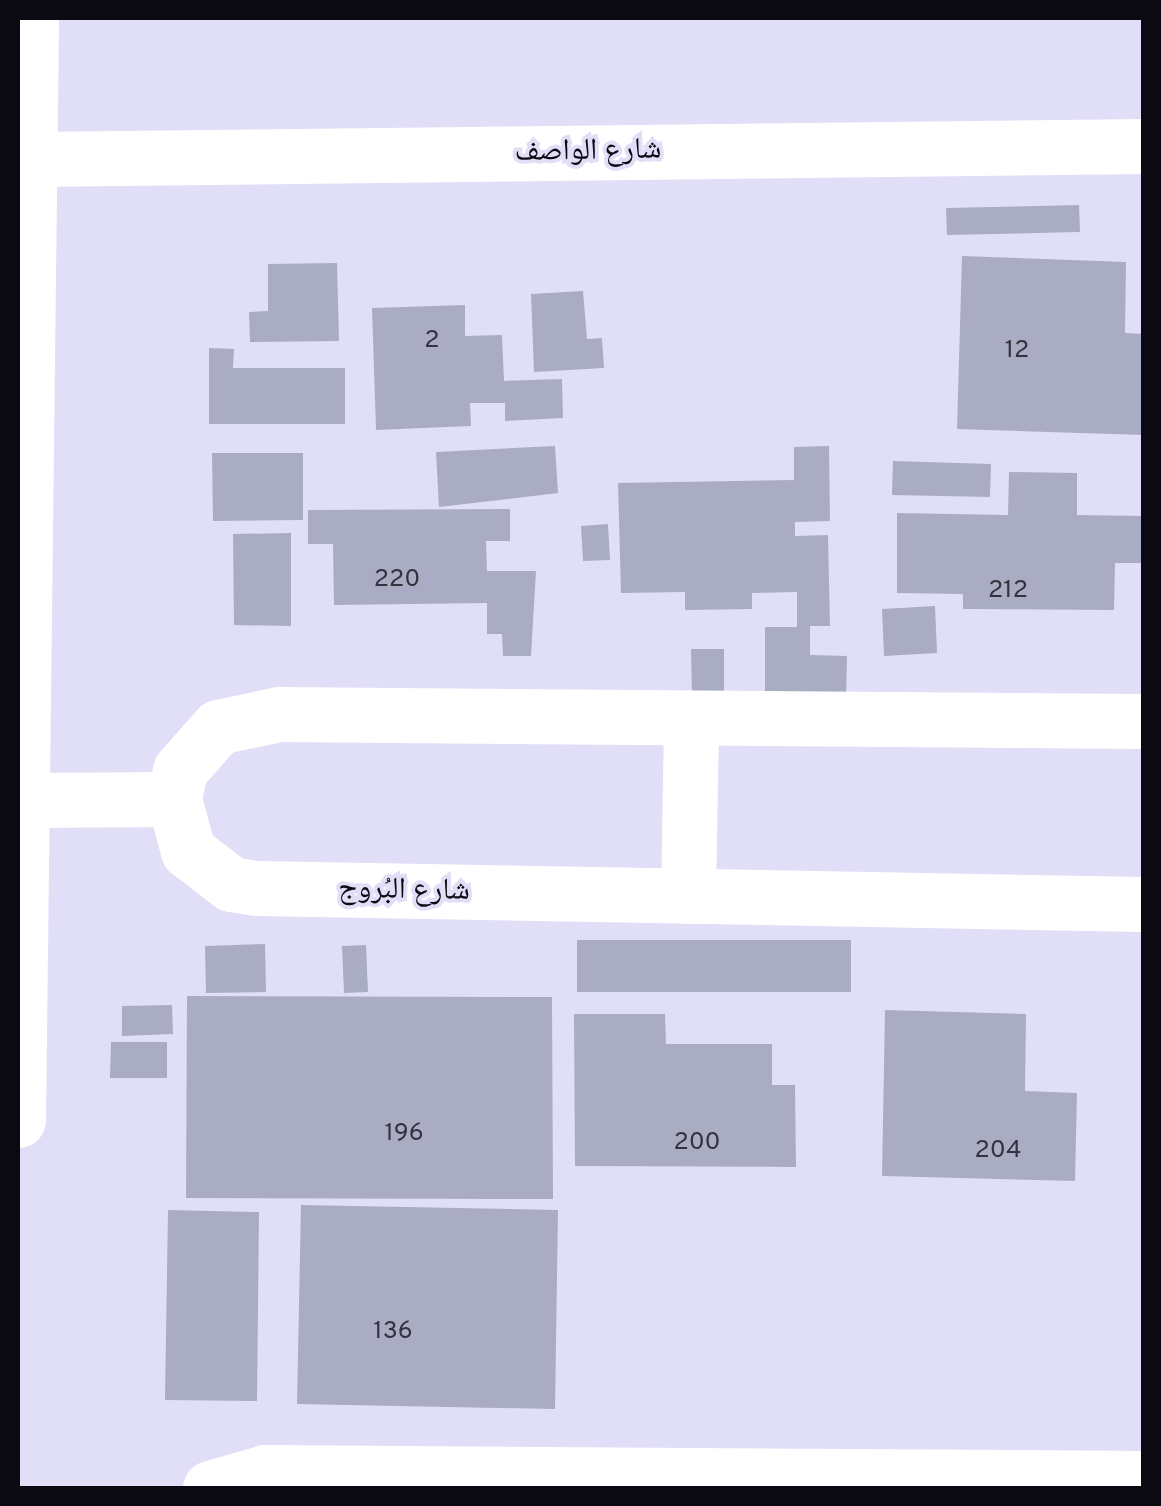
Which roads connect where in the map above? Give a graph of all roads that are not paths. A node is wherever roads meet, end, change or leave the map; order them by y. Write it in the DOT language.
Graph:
graph roads {
  1 [pos="31,18"];
  2 [pos="1144,146"];
  3 [pos="32,158"];
  4 [pos="22,504"];
  5 [pos="691,718"];
  6 [pos="1144,721"];
  7 [pos="174,799"];
  8 [pos="22,800"];
  9 [pos="688,896"];
  10 [pos="1144,904"];
  11 [pos="18,1120"];
  12 [pos="1144,1478"];
  13 [pos="677,1481"];
  14 [pos="210,1488"];
  1 -- 3 [label="street"];
  2 -- 3 [label="street, شارع الواصف"];
  3 -- 4 [label="street"];
  4 -- 8 [label="street"];
  5 -- 6 [label="street"];
  5 -- 7 [label="street"];
  5 -- 9 [label="street"];
  7 -- 8 [label="street"];
  7 -- 9 [label="street, شارع البُروج"];
  8 -- 11 [label="street"];
  9 -- 10 [label="street, شارع البُروج"];
  12 -- 13 [label="street"];
  13 -- 14 [label="street"];
}
